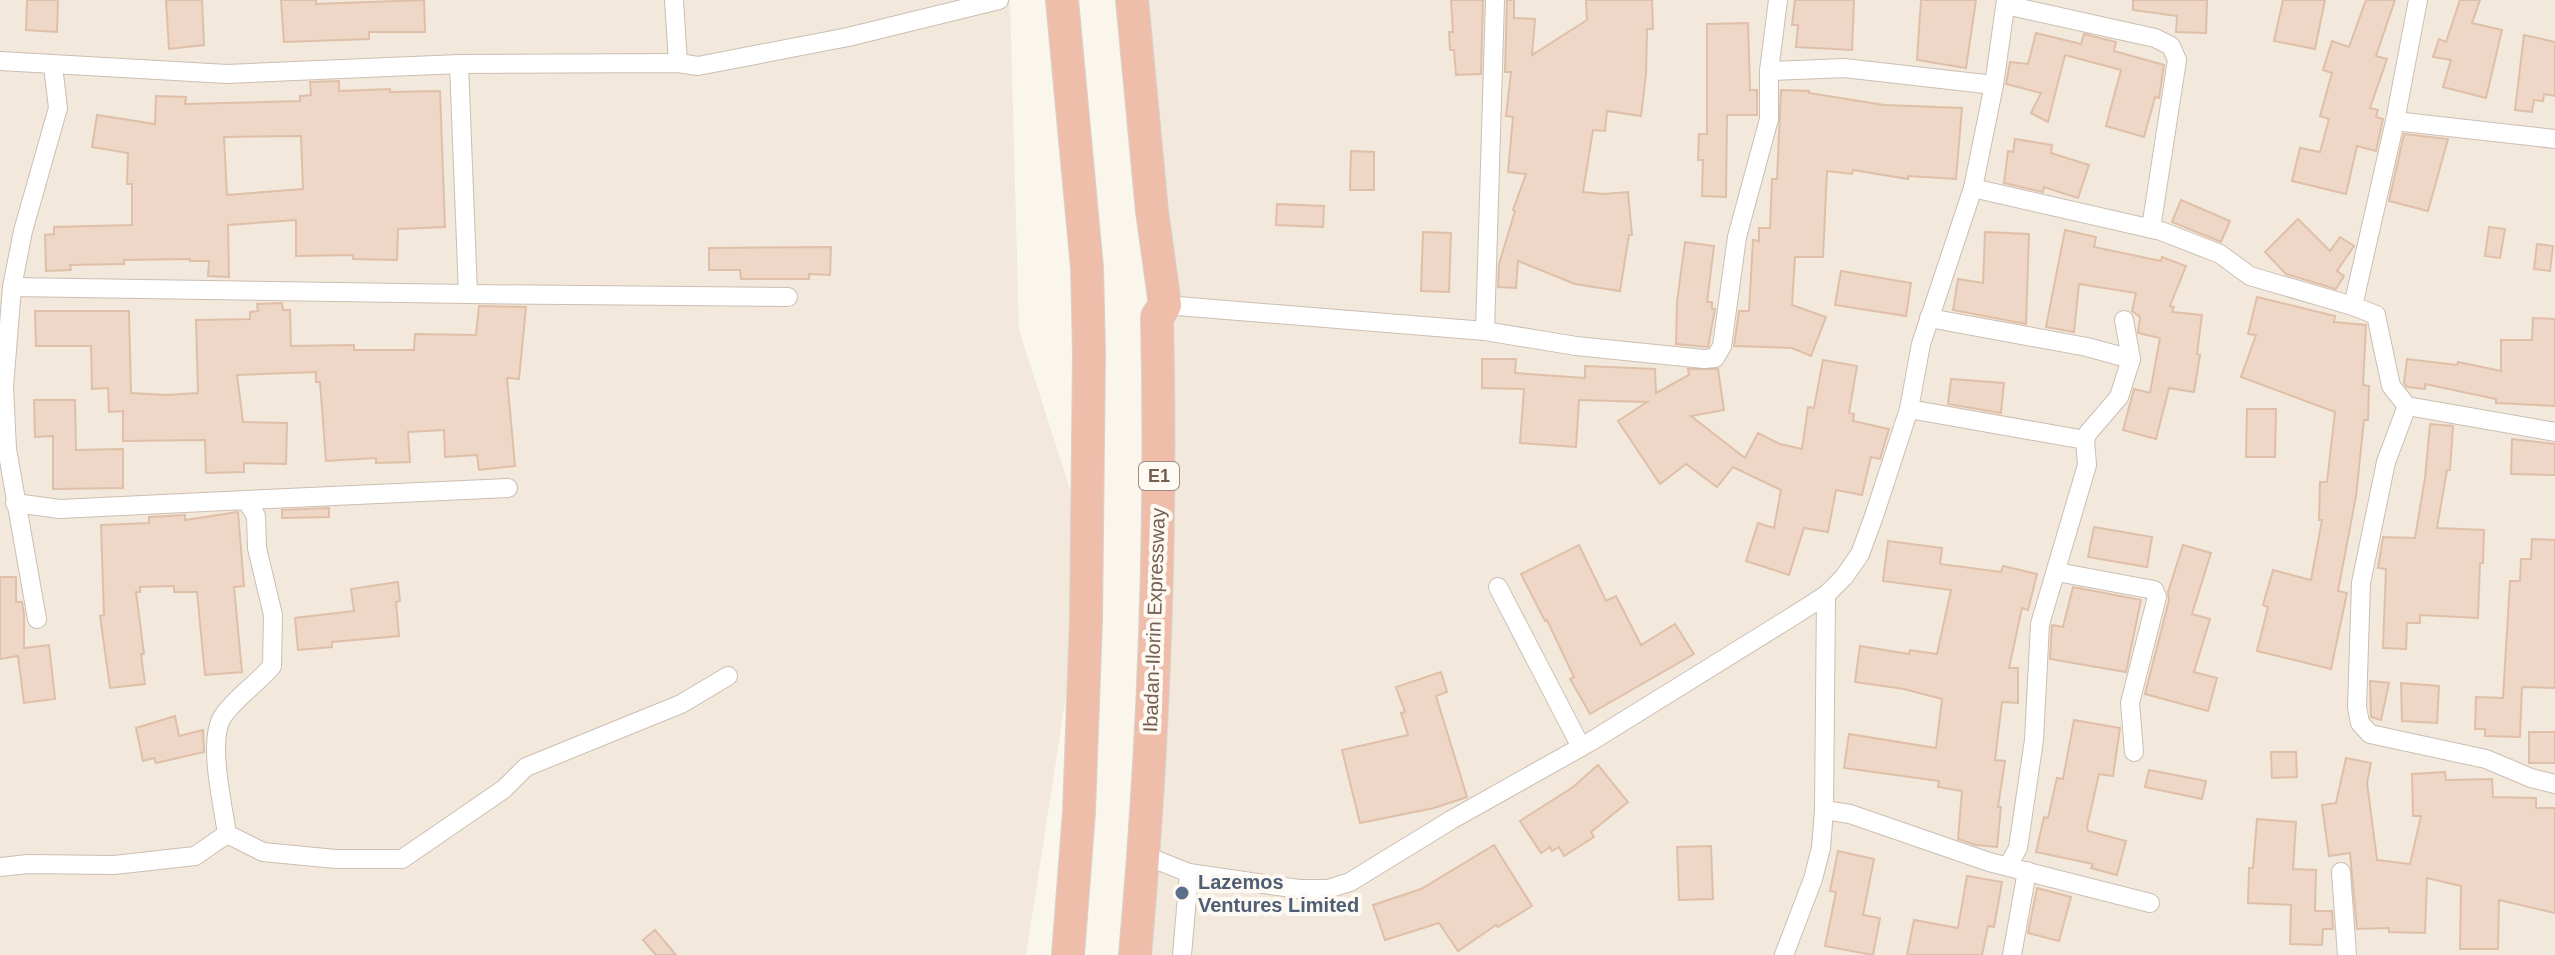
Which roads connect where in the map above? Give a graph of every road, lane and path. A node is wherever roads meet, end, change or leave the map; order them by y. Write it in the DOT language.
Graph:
graph roads {
  1 [pos="674,0"];
  2 [pos="999,0"];
  3 [pos="1062,0"];
  4 [pos="1132,0"];
  5 [pos="1495,0"];
  6 [pos="1778,0"];
  7 [pos="2418,0"];
  8 [pos="2006,3"];
  9 [pos="0,61"];
  10 [pos="678,63"];
  11 [pos="459,64"];
  12 [pos="53,66"];
  13 [pos="1769,71"];
  14 [pos="1994,85"];
  15 [pos="2395,121"];
  16 [pos="2555,139"];
  17 [pos="1973,188"];
  18 [pos="2151,228"];
  19 [pos="12,287"];
  20 [pos="468,294"];
  21 [pos="788,297"];
  22 [pos="1165,305"];
  23 [pos="2353,306"];
  24 [pos="1929,318"];
  25 [pos="2124,320"];
  26 [pos="1485,331"];
  27 [pos="2131,359"];
  28 [pos="2407,406"];
  29 [pos="1909,409"];
  30 [pos="2555,432"];
  31 [pos="2085,440"];
  32 [pos="508,488"];
  33 [pos="246,500"];
  34 [pos="15,503"];
  35 [pos="2057,572"];
  36 [pos="1498,587"];
  37 [pos="1826,595"];
  38 [pos="37,619"];
  39 [pos="728,676"];
  40 [pos="1581,747"];
  41 [pos="2134,752"];
  42 [pos="2555,784"];
  43 [pos="1824,810"];
  44 [pos="227,834"];
  45 [pos="1144,855"];
  46 [pos="2008,866"];
  47 [pos="0,867"];
  48 [pos="2027,871"];
  49 [pos="2341,872"];
  50 [pos="1189,873"];
  51 [pos="2150,903"];
  52 [pos="1068,955"];
  53 [pos="1135,955"];
  54 [pos="1182,955"];
  55 [pos="1784,955"];
  56 [pos="2012,955"];
  57 [pos="2347,955"];
  1 -- 10 [label="street"];
  2 -- 10 [label="street"];
  3 -- 52 [label="highway"];
  4 -- 22 [label="highway, Ibadan-Ilorin Expressway / E1"];
  5 -- 26 [label="street"];
  6 -- 13 [label="street"];
  7 -- 15 [label="street"];
  8 -- 14 [label="street"];
  8 -- 18 [label="street"];
  9 -- 12 [label="street"];
  10 -- 11 [label="street"];
  11 -- 12 [label="street"];
  11 -- 20 [label="street"];
  12 -- 19 [label="street"];
  13 -- 14 [label="street"];
  13 -- 26 [label="street"];
  14 -- 17 [label="street"];
  15 -- 16 [label="street"];
  15 -- 23 [label="street"];
  17 -- 18 [label="street"];
  17 -- 24 [label="street"];
  18 -- 23 [label="street"];
  19 -- 20 [label="street"];
  19 -- 34 [label="street"];
  20 -- 21 [label="street"];
  22 -- 26 [label="street"];
  22 -- 45 [label="highway, Ibadan-Ilorin Expressway / E1"];
  23 -- 28 [label="street"];
  24 -- 27 [label="street"];
  24 -- 29 [label="street"];
  25 -- 27 [label="street"];
  27 -- 31 [label="street"];
  28 -- 30 [label="street"];
  28 -- 42 [label="street"];
  29 -- 31 [label="street"];
  29 -- 37 [label="street"];
  31 -- 35 [label="street"];
  32 -- 33 [label="street"];
  33 -- 34 [label="street"];
  33 -- 44 [label="street"];
  34 -- 38 [label="street"];
  35 -- 41 [label="street"];
  35 -- 46 [label="street"];
  36 -- 40 [label="street"];
  37 -- 40 [label="street"];
  37 -- 43 [label="street"];
  39 -- 44 [label="street"];
  40 -- 50 [label="street"];
  43 -- 46 [label="street"];
  43 -- 55 [label="street"];
  44 -- 47 [label="street"];
  45 -- 50 [label="street"];
  45 -- 53 [label="highway, Ibadan-Ilorin Expressway / E1"];
  46 -- 48 [label="street"];
  48 -- 51 [label="street"];
  48 -- 56 [label="street"];
  49 -- 57 [label="street"];
  50 -- 54 [label="street"];
}
